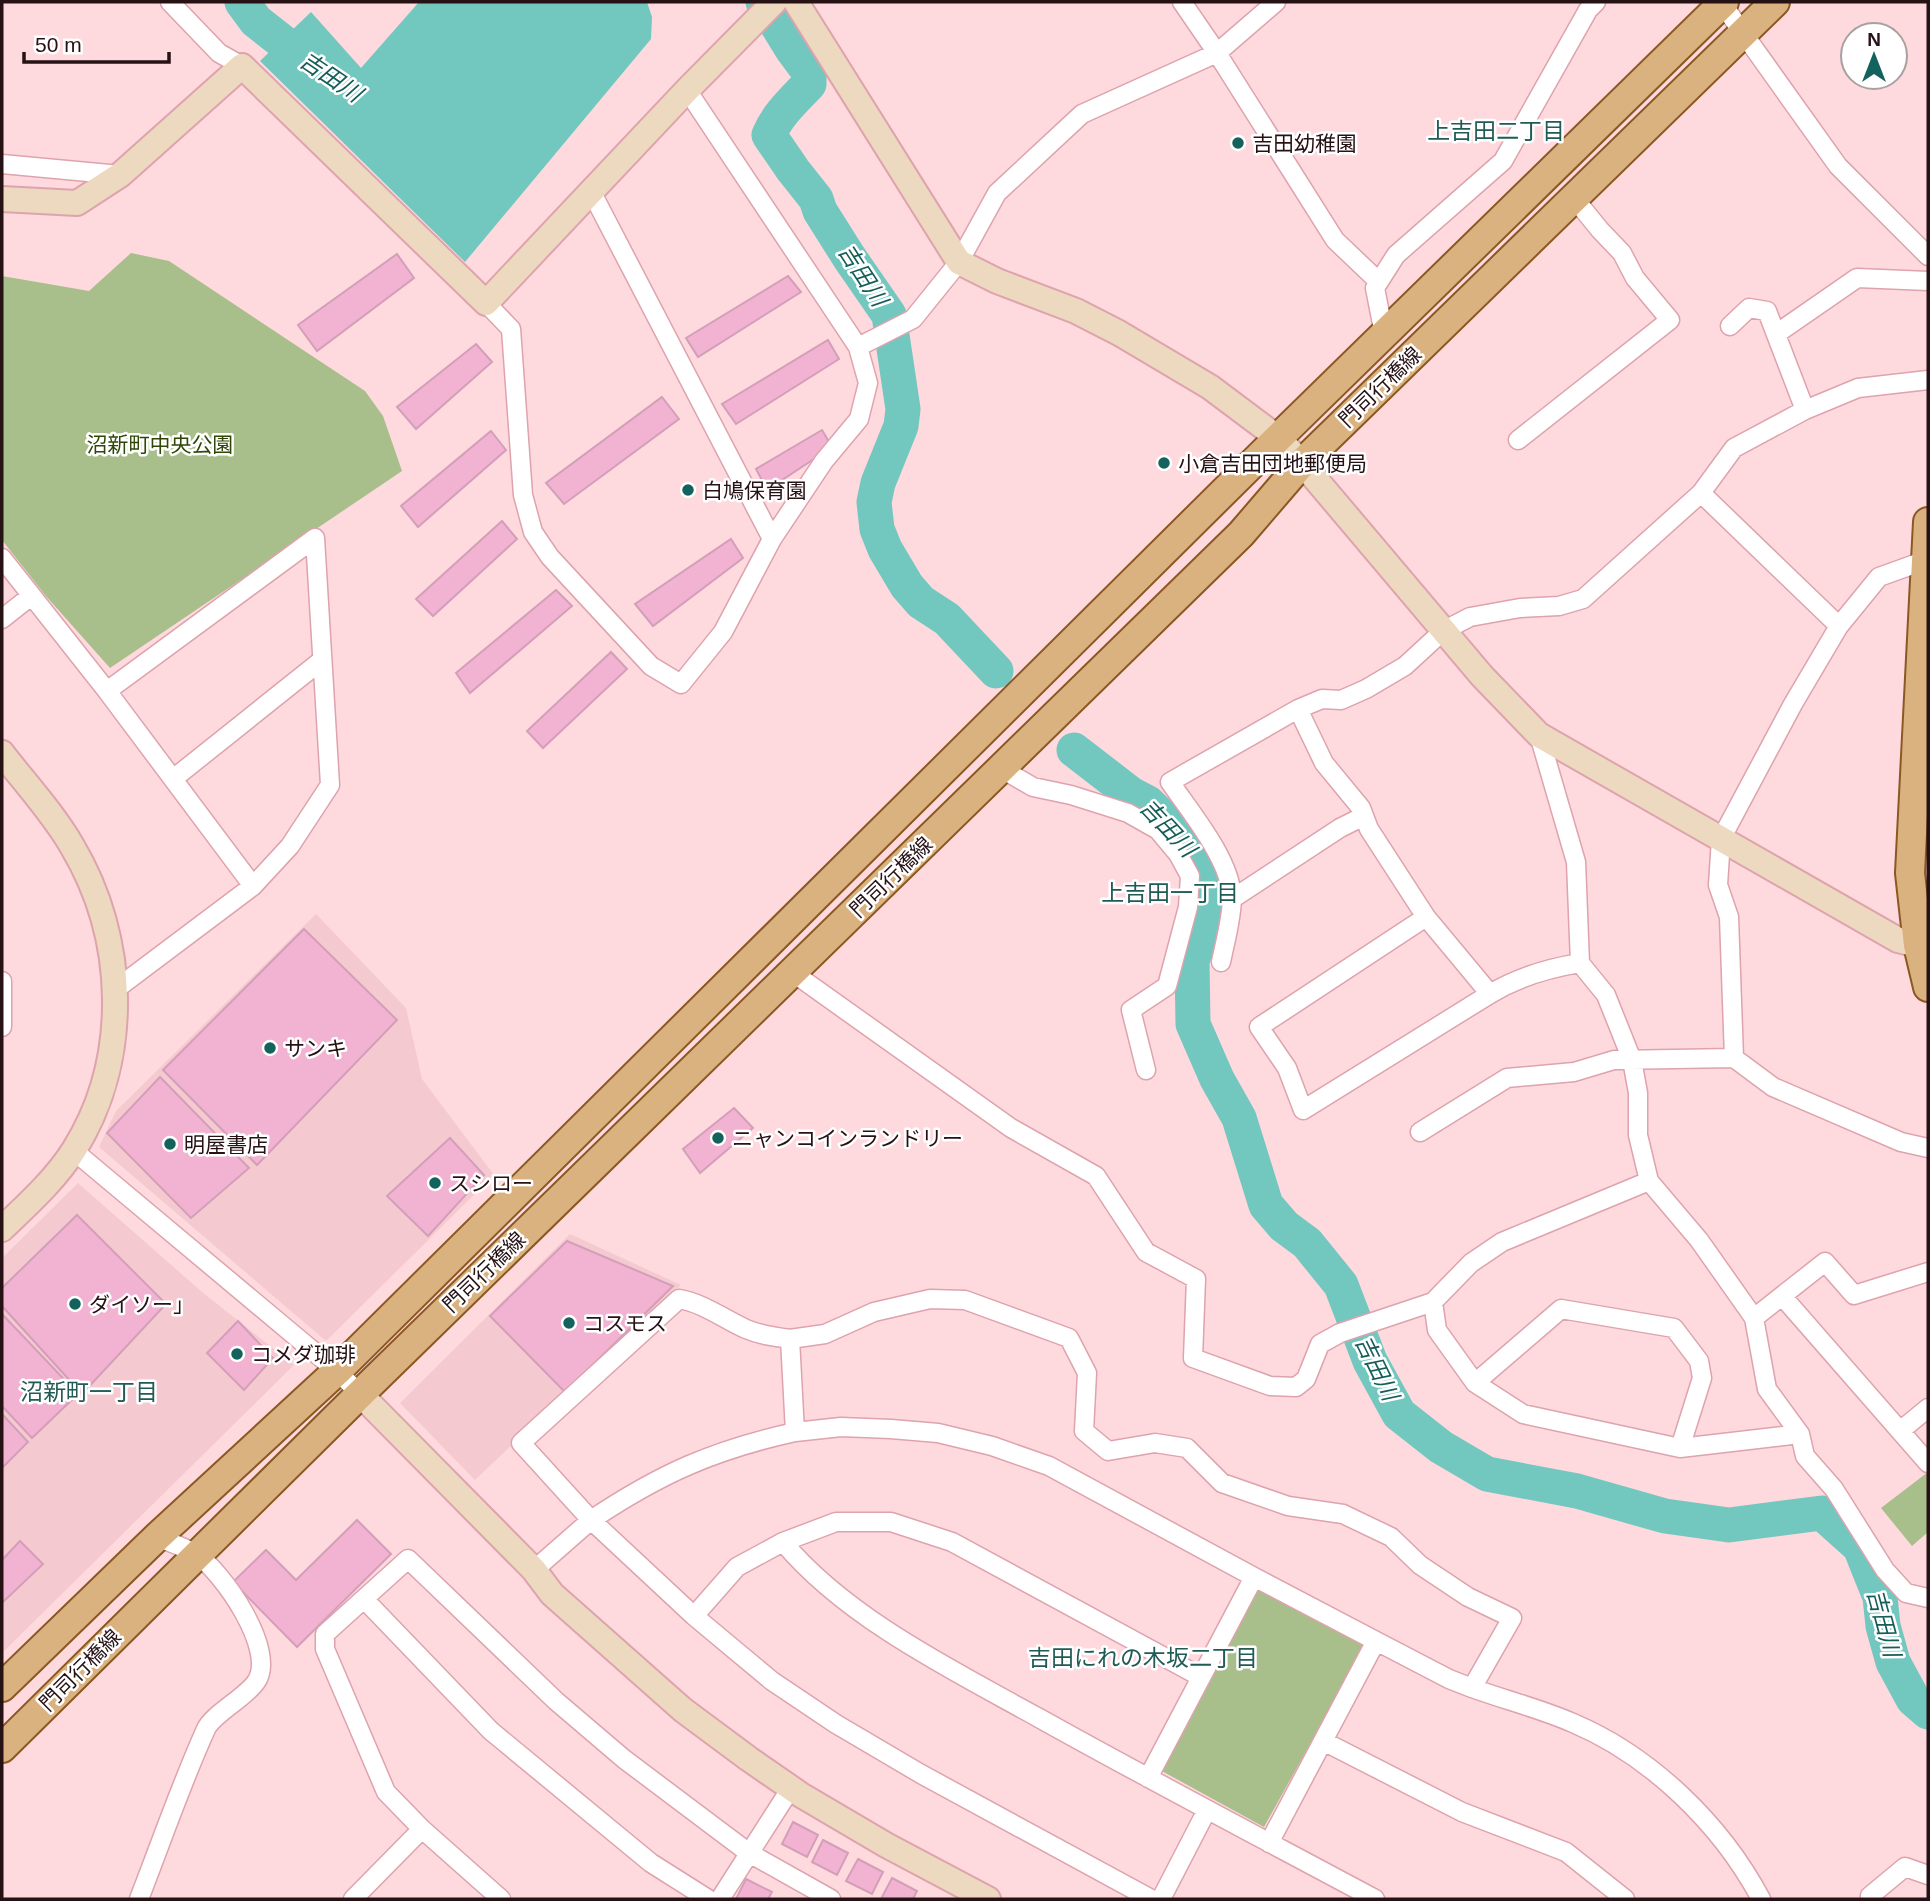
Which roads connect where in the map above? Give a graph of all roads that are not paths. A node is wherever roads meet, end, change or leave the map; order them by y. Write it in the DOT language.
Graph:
graph roads {
  1 [pos="170,2"];
  2 [pos="796,2"];
  3 [pos="1182,2"];
  4 [pos="1276,2"];
  5 [pos="1596,2"];
  6 [pos="1723,2"];
  7 [pos="1774,2"];
  8 [pos="766,10"];
  9 [pos="1743,33"];
  10 [pos="1217,53"];
  11 [pos="242,66"];
  12 [pos="687,90"];
  13 [pos="2,164"];
  14 [pos="120,175"];
  15 [pos="591,191"];
  16 [pos="1574,198"];
  17 [pos="2,199"];
  18 [pos="1928,256"];
  19 [pos="959,262"];
  20 [pos="1928,281"];
  21 [pos="1379,282"];
  22 [pos="486,303"];
  23 [pos="1730,326"];
  24 [pos="1384,334"];
  25 [pos="1776,334"];
  26 [pos="858,347"];
  27 [pos="1928,380"];
  28 [pos="1805,410"];
  29 [pos="1278,438"];
  30 [pos="1518,440"];
  31 [pos="1302,463"];
  32 [pos="1701,493"];
  33 [pos="1928,522"];
  34 [pos="772,539"];
  35 [pos="2,558"];
  36 [pos="1926,560"];
  37 [pos="30,596"];
  38 [pos="2,618"];
  39 [pos="1839,626"];
  40 [pos="1443,631"];
  41 [pos="322,660"];
  42 [pos="107,691"];
  43 [pos="1298,709"];
  44 [pos="1539,735"];
  45 [pos="2,752"];
  46 [pos="1002,769"];
  47 [pos="173,779"];
  48 [pos="1364,816"];
  49 [pos="1721,839"];
  50 [pos="253,886"];
  51 [pos="1232,899"];
  52 [pos="1426,917"];
  53 [pos="1918,945"];
  54 [pos="1221,962"];
  55 [pos="1580,962"];
  56 [pos="792,972"];
  57 [pos="2,981"];
  58 [pos="1928,987"];
  59 [pos="116,989"];
  60 [pos="1490,994"];
  61 [pos="2,1027"];
  62 [pos="1734,1058"];
  63 [pos="1632,1060"];
  64 [pos="1146,1070"];
  65 [pos="1420,1132"];
  66 [pos="1928,1148"];
  67 [pos="74,1151"];
  68 [pos="1650,1181"];
  69 [pos="2,1229"];
  70 [pos="1928,1272"];
  71 [pos="1782,1296"];
  72 [pos="1433,1302"];
  73 [pos="1754,1318"];
  74 [pos="790,1339"];
  75 [pos="337,1371"];
  76 [pos="1475,1383"];
  77 [pos="360,1394"];
  78 [pos="1928,1408"];
  79 [pos="1900,1431"];
  80 [pos="795,1432"];
  81 [pos="1800,1434"];
  82 [pos="1680,1448"];
  83 [pos="1928,1463"];
  84 [pos="590,1520"];
  85 [pos="156,1536"];
  86 [pos="783,1542"];
  87 [pos="197,1555"];
  88 [pos="534,1570"];
  89 [pos="1254,1577"];
  90 [pos="1928,1598"];
  91 [pos="364,1599"];
  92 [pos="694,1616"];
  93 [pos="1376,1641"];
  94 [pos="1201,1677"];
  95 [pos="2,1687"];
  96 [pos="1472,1688"];
  97 [pos="1323,1741"];
  98 [pos="2,1748"];
  99 [pos="1148,1778"];
  100 [pos="791,1788"];
  101 [pos="1207,1810"];
  102 [pos="422,1829"];
  103 [pos="1269,1843"];
  104 [pos="749,1853"];
  105 [pos="1928,1875"];
  106 [pos="139,1899"];
  107 [pos="353,1899"];
  108 [pos="500,1899"];
  109 [pos="708,1899"];
  110 [pos="720,1899"];
  111 [pos="831,1899"];
  112 [pos="988,1899"];
  113 [pos="1151,1899"];
  114 [pos="1161,1899"];
  115 [pos="1375,1899"];
  116 [pos="1625,1899"];
  117 [pos="1761,1899"];
  118 [pos="1870,1899"];
  1 -- 11 [label="street"];
  2 -- 19 [label="street"];
  3 -- 10 [label="street"];
  4 -- 10 [label="street"];
  5 -- 21 [label="street"];
  6 -- 9 [label="street"];
  6 -- 24 [label="main road, 門司行橋線"];
  7 -- 9 [label="main road, 門司行橋線"];
  8 -- 12 [label="street"];
  9 -- 16 [label="main road, 門司行橋線"];
  9 -- 18 [label="street"];
  10 -- 19 [label="street"];
  10 -- 21 [label="street"];
  11 -- 14 [label="street"];
  11 -- 22 [label="street"];
  12 -- 15 [label="street"];
  12 -- 26 [label="street"];
  13 -- 14 [label="street"];
  14 -- 17 [label="street"];
  15 -- 22 [label="street"];
  15 -- 34 [label="street"];
  16 -- 30 [label="street"];
  16 -- 31 [label="main road, 門司行橋線"];
  19 -- 26 [label="street"];
  19 -- 29 [label="street"];
  20 -- 25 [label="street"];
  21 -- 24 [label="street"];
  22 -- 34 [label="street"];
  23 -- 25 [label="street"];
  24 -- 29 [label="main road, 門司行橋線"];
  25 -- 28 [label="street"];
  26 -- 34 [label="street"];
  27 -- 28 [label="street"];
  28 -- 32 [label="street"];
  29 -- 31 [label="street"];
  29 -- 75 [label="main road, 門司行橋線"];
  31 -- 40 [label="street"];
  31 -- 46 [label="main road, 門司行橋線"];
  32 -- 39 [label="street"];
  32 -- 40 [label="street"];
  33 -- 36 [label="main road"];
  35 -- 37 [label="street"];
  36 -- 39 [label="street"];
  36 -- 53 [label="main road"];
  37 -- 38 [label="street"];
  37 -- 42 [label="street"];
  39 -- 49 [label="street"];
  40 -- 43 [label="street"];
  40 -- 44 [label="street"];
  41 -- 42 [label="street"];
  41 -- 47 [label="street"];
  41 -- 50 [label="street"];
  42 -- 47 [label="street"];
  43 -- 48 [label="street"];
  43 -- 51 [label="street"];
  44 -- 49 [label="street"];
  44 -- 55 [label="street"];
  45 -- 59 [label="street"];
  46 -- 56 [label="main road, 門司行橋線"];
  46 -- 64 [label="street"];
  47 -- 50 [label="street"];
  48 -- 51 [label="street"];
  48 -- 52 [label="street"];
  49 -- 53 [label="street"];
  49 -- 62 [label="street"];
  50 -- 59 [label="street"];
  51 -- 54 [label="street"];
  52 -- 60 [label="street"];
  52 -- 60 [label="street"];
  53 -- 58 [label="main road"];
  55 -- 60 [label="street"];
  55 -- 63 [label="street"];
  56 -- 72 [label="street"];
  56 -- 77 [label="main road, 門司行橋線"];
  57 -- 61 [label="street"];
  59 -- 67 [label="street"];
  62 -- 63 [label="street"];
  62 -- 66 [label="street"];
  63 -- 65 [label="street"];
  63 -- 68 [label="street"];
  67 -- 69 [label="street"];
  67 -- 75 [label="street"];
  68 -- 72 [label="street"];
  68 -- 73 [label="street"];
  70 -- 71 [label="street"];
  71 -- 73 [label="street"];
  71 -- 79 [label="street"];
  72 -- 76 [label="street"];
  73 -- 81 [label="street"];
  74 -- 80 [label="street"];
  74 -- 84 [label="street"];
  74 -- 96 [label="street"];
  75 -- 77 [label="street"];
  75 -- 85 [label="main road, 門司行橋線"];
  76 -- 82 [label="street"];
  76 -- 82 [label="street"];
  77 -- 87 [label="main road, 門司行橋線"];
  77 -- 88 [label="street"];
  78 -- 79 [label="street"];
  79 -- 83 [label="street"];
  80 -- 84 [label="street"];
  80 -- 89 [label="street"];
  81 -- 82 [label="street"];
  81 -- 90 [label="street"];
  84 -- 88 [label="street"];
  84 -- 92 [label="street"];
  85 -- 87 [label="street"];
  85 -- 95 [label="main road, 門司行橋線"];
  86 -- 92 [label="street"];
  86 -- 94 [label="street"];
  86 -- 99 [label="street"];
  87 -- 98 [label="main road, 門司行橋線"];
  87 -- 106 [label="street"];
  88 -- 100 [label="street"];
  89 -- 93 [label="street"];
  89 -- 94 [label="street"];
  91 -- 102 [label="street"];
  91 -- 104 [label="street"];
  91 -- 109 [label="street"];
  92 -- 113 [label="street"];
  93 -- 96 [label="street"];
  93 -- 97 [label="street"];
  94 -- 99 [label="street"];
  96 -- 117 [label="street"];
  97 -- 103 [label="street"];
  97 -- 116 [label="street"];
  99 -- 101 [label="street"];
  100 -- 104 [label="street"];
  100 -- 112 [label="street"];
  101 -- 103 [label="street"];
  101 -- 114 [label="street"];
  102 -- 107 [label="street"];
  102 -- 108 [label="street"];
  103 -- 115 [label="street"];
  104 -- 110 [label="street"];
  104 -- 111 [label="street"];
  105 -- 118 [label="street"];
}
